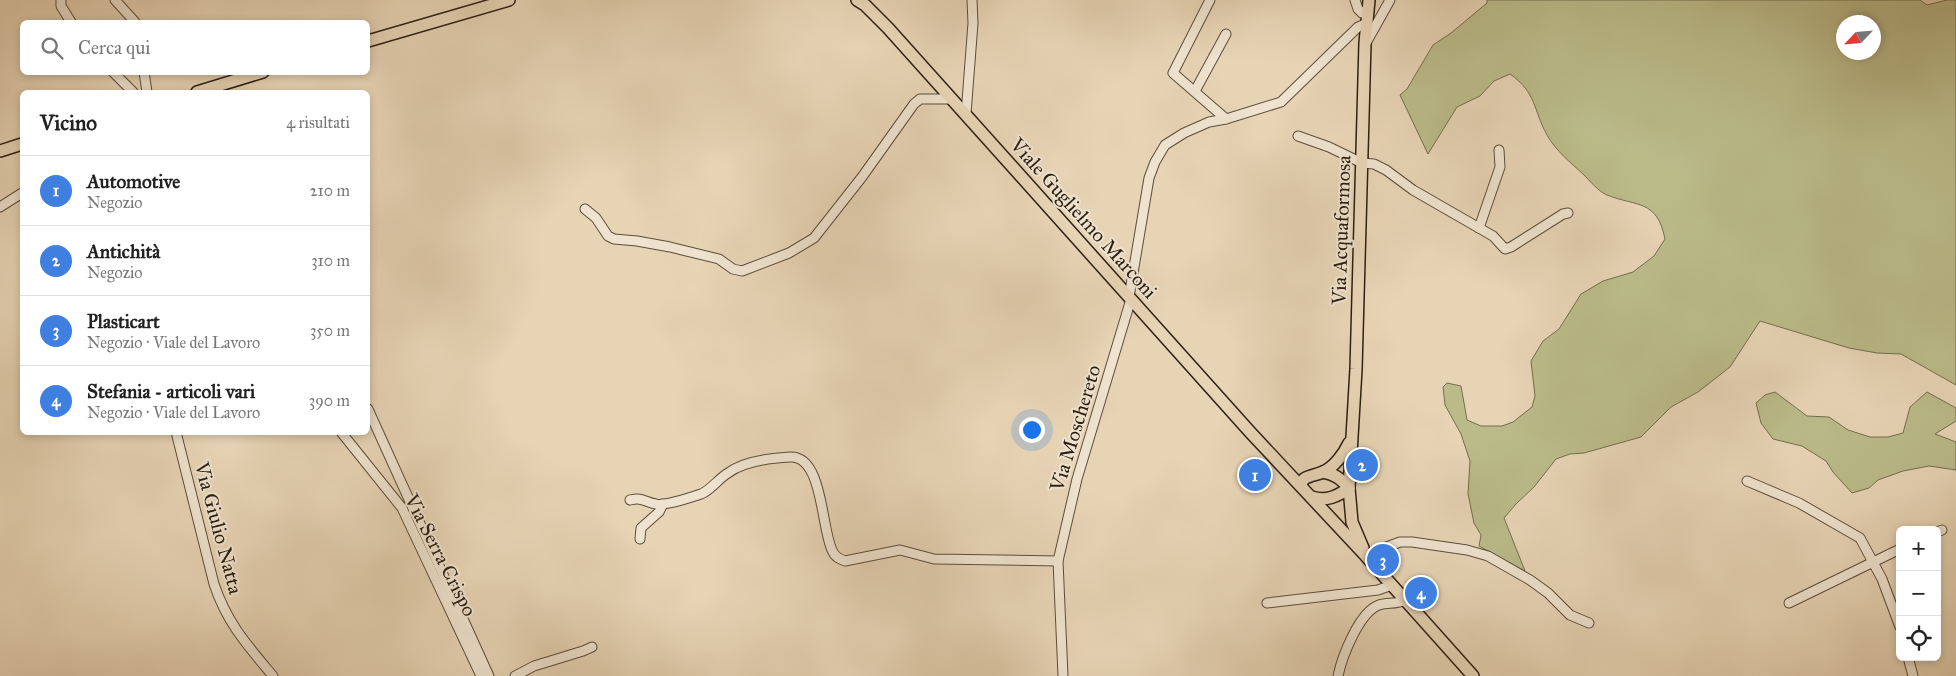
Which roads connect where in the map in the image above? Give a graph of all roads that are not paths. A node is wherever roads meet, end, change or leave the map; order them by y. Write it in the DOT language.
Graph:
graph roads {
  1 [pos="61,0"];
  2 [pos="115,0"];
  3 [pos="508,0"];
  4 [pos="857,0"];
  5 [pos="972,0"];
  6 [pos="1210,0"];
  7 [pos="1355,0"];
  8 [pos="1369,0"];
  9 [pos="1390,0"];
  10 [pos="1367,18"];
  11 [pos="70,20"];
  12 [pos="132,20"];
  13 [pos="1226,34"];
  14 [pos="370,40"];
  15 [pos="1366,43"];
  16 [pos="116,75"];
  17 [pos="144,75"];
  18 [pos="253,75"];
  19 [pos="130,90"];
  20 [pos="147,90"];
  21 [pos="204,90"];
  22 [pos="1195,91"];
  23 [pos="952,99"];
  24 [pos="966,114"];
  25 [pos="1226,119"];
  26 [pos="1298,136"];
  27 [pos="20,145"];
  28 [pos="20,148"];
  29 [pos="4,150"];
  30 [pos="1500,150"];
  31 [pos="1362,163"];
  32 [pos="20,194"];
  33 [pos="0,206"];
  34 [pos="585,209"];
  35 [pos="1568,213"];
  36 [pos="1479,228"];
  37 [pos="1130,298"];
  38 [pos="370,413"];
  39 [pos="177,435"];
  40 [pos="343,435"];
  41 [pos="1351,438"];
  42 [pos="1323,472"];
  43 [pos="1303,481"];
  44 [pos="1747,481"];
  45 [pos="1349,488"];
  46 [pos="1312,497"];
  47 [pos="630,500"];
  48 [pos="663,504"];
  49 [pos="640,539"];
  50 [pos="1896,551"];
  51 [pos="1365,555"];
  52 [pos="1872,561"];
  53 [pos="1058,564"];
  54 [pos="1392,585"];
  55 [pos="1406,600"];
  56 [pos="1267,603"];
  57 [pos="1789,603"];
  58 [pos="1896,616"];
  59 [pos="1589,623"];
  60 [pos="592,647"];
  61 [pos="1909,661"];
  62 [pos="273,676"];
  63 [pos="480,676"];
  64 [pos="489,676"];
  65 [pos="516,676"];
  66 [pos="1063,676"];
  67 [pos="1338,676"];
  68 [pos="1473,676"];
  69 [pos="1913,676"];
  1 -- 11 [label="street"];
  2 -- 12 [label="street"];
  3 -- 14 [label="main road"];
  4 -- 23 [label="main road, Viale Guglielmo Marconi"];
  5 -- 24 [label="street"];
  6 -- 22 [label="street"];
  7 -- 10 [label="street"];
  8 -- 10 [label="main road, Via Acquaformosa"];
  9 -- 15 [label="street"];
  10 -- 15 [label="main road, Via Acquaformosa"];
  10 -- 25 [label="street, Via Moschereto"];
  13 -- 22 [label="street"];
  15 -- 31 [label="main road, Via Acquaformosa"];
  16 -- 19 [label="street"];
  17 -- 20 [label="street"];
  18 -- 21 [label="main road"];
  22 -- 25 [label="street"];
  23 -- 24 [label="main road, Viale Guglielmo Marconi"];
  23 -- 34 [label="street"];
  24 -- 37 [label="main road, Viale Guglielmo Marconi"];
  25 -- 37 [label="street, Via Moschereto"];
  26 -- 31 [label="street"];
  27 -- 29 [label="main road"];
  28 -- 29 [label="street"];
  30 -- 36 [label="street"];
  31 -- 36 [label="street"];
  31 -- 41 [label="main road, Via Acquaformosa"];
  32 -- 33 [label="street"];
  35 -- 36 [label="street"];
  37 -- 43 [label="main road, Viale Guglielmo Marconi"];
  37 -- 53 [label="street, Via Moschereto"];
  38 -- 64 [label="street"];
  39 -- 62 [label="street, Via Giulio Natta"];
  40 -- 63 [label="street, Via Serra Crispo"];
  41 -- 42 [label="main road"];
  41 -- 45 [label="main road, Via Acquaformosa"];
  42 -- 43 [label="main road"];
  42 -- 45 [label="main road"];
  43 -- 46 [label="main road, Viale Guglielmo Marconi"];
  44 -- 52 [label="street"];
  45 -- 46 [label="main road"];
  45 -- 51 [label="main road, Via Acquaformosa"];
  46 -- 51 [label="main road, Viale Guglielmo Marconi"];
  47 -- 48 [label="street"];
  48 -- 49 [label="street"];
  48 -- 53 [label="street"];
  50 -- 52 [label="street"];
  51 -- 54 [label="main road, Viale Guglielmo Marconi"];
  51 -- 59 [label="street"];
  52 -- 57 [label="street"];
  52 -- 58 [label="street"];
  53 -- 66 [label="street, Via Moschereto"];
  54 -- 55 [label="main road, Viale Guglielmo Marconi"];
  54 -- 56 [label="street"];
  55 -- 67 [label="street"];
  55 -- 68 [label="main road, Viale Guglielmo Marconi"];
  60 -- 65 [label="street"];
  61 -- 69 [label="street"];
}
